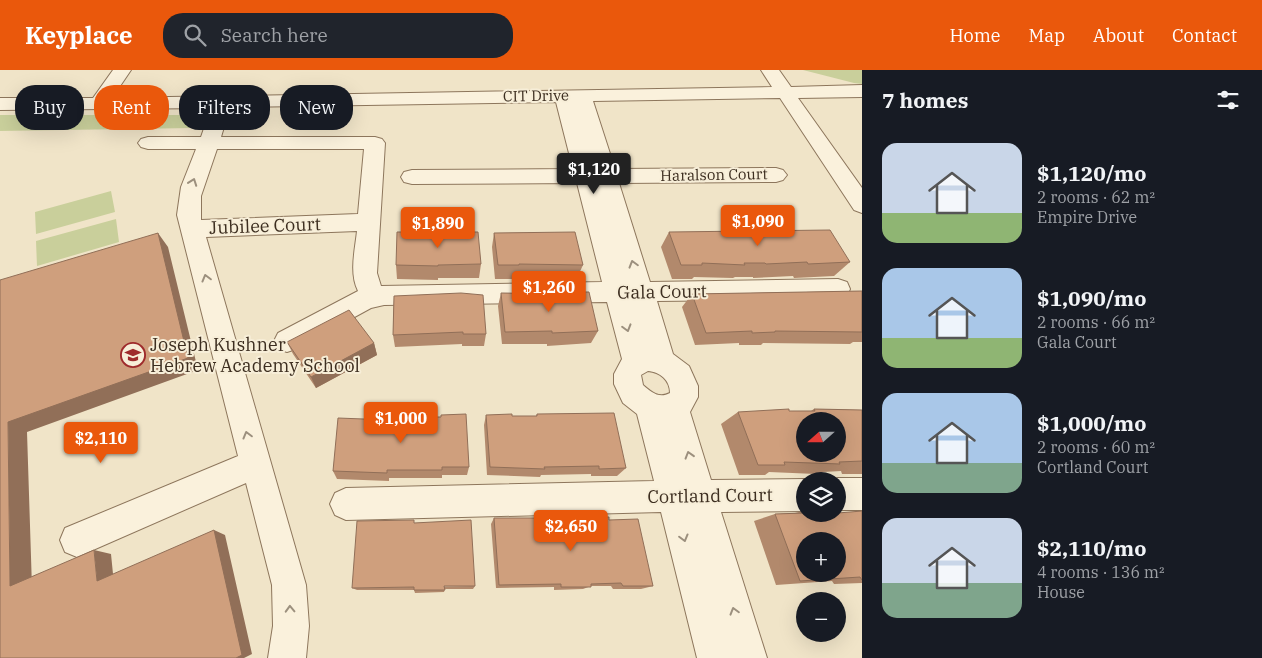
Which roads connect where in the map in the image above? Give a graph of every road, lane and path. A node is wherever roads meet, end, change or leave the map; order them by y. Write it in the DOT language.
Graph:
graph roads {
  1 [pos="122,70"];
  2 [pos="770,70"];
  3 [pos="112,85"];
  4 [pos="862,91"];
  5 [pos="784,92"];
  6 [pos="573,95"];
  7 [pos="270,101"];
  8 [pos="0,104"];
  9 [pos="94,104"];
  10 [pos="213,130"];
  11 [pos="148,143"];
  12 [pos="209,143"];
  13 [pos="776,175"];
  14 [pos="597,177"];
  15 [pos="412,178"];
  16 [pos="862,205"];
  17 [pos="368,222"];
  18 [pos="193,229"];
  19 [pos="838,289"];
  20 [pos="629,293"];
  21 [pos="374,296"];
  22 [pos="287,340"];
  23 [pos="649,362"];
  24 [pos="662,407"];
  25 [pos="255,464"];
  26 [pos="846,494"];
  27 [pos="862,494"];
  28 [pos="796,495"];
  29 [pos="687,496"];
  30 [pos="346,504"];
  31 [pos="77,540"];
  32 [pos="287,658"];
  33 [pos="716,658"];
  34 [pos="748,658"];
  1 -- 3 [label="street"];
  2 -- 5 [label="street"];
  4 -- 5 [label="street, CIT Drive"];
  5 -- 6 [label="street, CIT Drive"];
  5 -- 16 [label="street"];
  6 -- 7 [label="street, CIT Drive"];
  6 -- 14 [label="street"];
  8 -- 9 [label="street, CIT Drive"];
  10 -- 12 [label="street, Jubilee Court"];
  11 -- 12 [label="street"];
  12 -- 17 [label="street"];
  18 -- 12 [label="street, Jubilee Court, one-way"];
  13 -- 14 [label="street, Haralson Court"];
  14 -- 15 [label="street, Haralson Court"];
  14 -- 20 [label="street"];
  17 -- 18 [label="street, Jubilee Court"];
  17 -- 21 [label="street"];
  25 -- 18 [label="street, one-way"];
  19 -- 20 [label="street, Gala Court"];
  20 -- 21 [label="street, Gala Court"];
  20 -- 23 [label="street"];
  21 -- 22 [label="street, Gala Court"];
  23 -- 24 [label="street"];
  23 -- 24 [label="street"];
  24 -- 29 [label="street"];
  25 -- 31 [label="street"];
  32 -- 25 [label="street, one-way"];
  26 -- 27 [label="street"];
  28 -- 29 [label="street, Cortland Court"];
  29 -- 30 [label="street, Cortland Court"];
  29 -- 33 [label="street, one-way"];
  34 -- 29 [label="street, one-way"];
}
